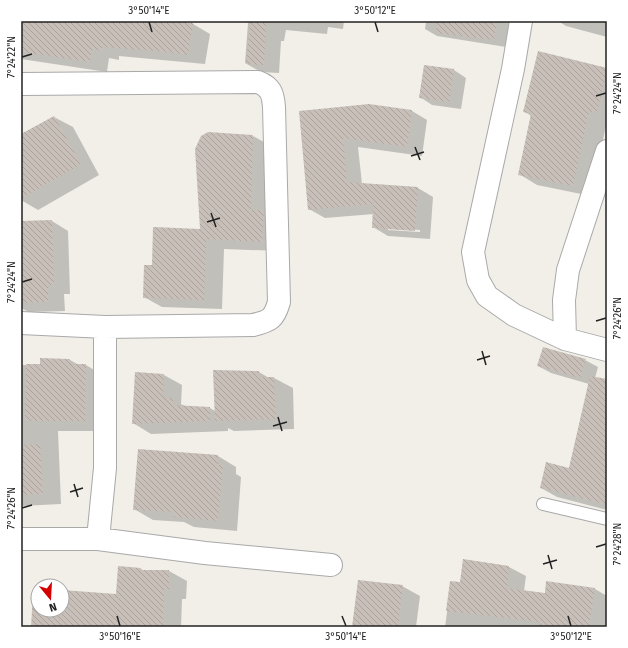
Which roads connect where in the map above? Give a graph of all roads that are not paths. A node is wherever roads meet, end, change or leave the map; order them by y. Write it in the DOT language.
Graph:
graph roads {
  1 [pos="521,21"];
  2 [pos="21,84"];
  3 [pos="607,151"];
  4 [pos="21,323"];
  5 [pos="105,327"];
  6 [pos="565,339"];
  7 [pos="607,350"];
  8 [pos="543,504"];
  9 [pos="607,519"];
  10 [pos="21,539"];
  11 [pos="98,539"];
  12 [pos="331,565"];
  1 -- 6 [label="street"];
  2 -- 5 [label="street"];
  3 -- 6 [label="street"];
  4 -- 5 [label="street"];
  5 -- 11 [label="street"];
  6 -- 7 [label="street"];
  8 -- 9 [label="lane"];
  10 -- 11 [label="street"];
  11 -- 12 [label="street"];
}
